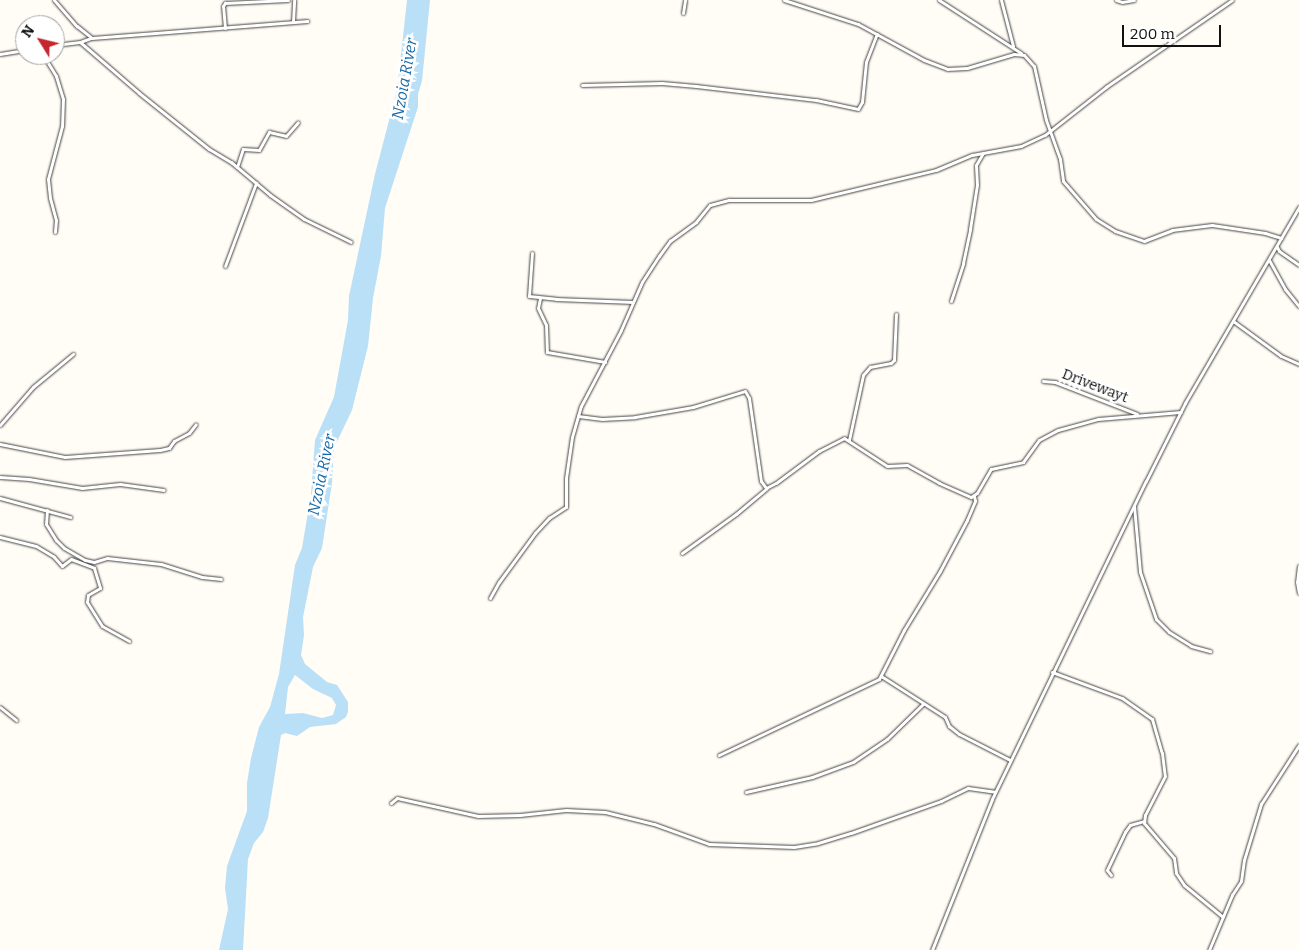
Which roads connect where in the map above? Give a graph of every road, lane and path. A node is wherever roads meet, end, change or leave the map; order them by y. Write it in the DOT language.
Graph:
graph roads {
  1 [pos="54,0"];
  2 [pos="288,0"];
  3 [pos="294,0"];
  4 [pos="685,0"];
  5 [pos="784,0"];
  6 [pos="939,0"];
  7 [pos="1001,0"];
  8 [pos="1116,0"];
  9 [pos="1134,0"];
  10 [pos="1232,0"];
  11 [pos="682,13"];
  12 [pos="307,21"];
  13 [pos="293,22"];
  14 [pos="225,28"];
  15 [pos="877,34"];
  16 [pos="91,38"];
  17 [pos="80,42"];
  18 [pos="65,44"];
  19 [pos="1013,47"];
  20 [pos="15,52"];
  21 [pos="0,54"];
  22 [pos="1021,54"];
  23 [pos="49,65"];
  24 [pos="582,85"];
  25 [pos="298,122"];
  26 [pos="1050,132"];
  27 [pos="983,153"];
  28 [pos="237,167"];
  29 [pos="256,183"];
  30 [pos="1299,207"];
  31 [pos="55,232"];
  32 [pos="1281,238"];
  33 [pos="351,242"];
  34 [pos="1276,246"];
  35 [pos="532,253"];
  36 [pos="1269,259"];
  37 [pos="1299,265"];
  38 [pos="225,266"];
  39 [pos="540,298"];
  40 [pos="951,301"];
  41 [pos="634,302"];
  42 [pos="1299,306"];
  43 [pos="896,314"];
  44 [pos="1233,321"];
  45 [pos="73,354"];
  46 [pos="605,362"];
  47 [pos="1299,364"];
  48 [pos="1043,381"];
  49 [pos="1181,412"];
  50 [pos="1140,414"];
  51 [pos="578,416"];
  52 [pos="196,424"];
  53 [pos="0,425"];
  54 [pos="849,440"];
  55 [pos="0,444"];
  56 [pos="0,477"];
  57 [pos="767,488"];
  58 [pos="164,490"];
  59 [pos="974,496"];
  60 [pos="0,498"];
  61 [pos="1134,506"];
  62 [pos="47,510"];
  63 [pos="70,517"];
  64 [pos="0,537"];
  65 [pos="682,553"];
  66 [pos="1299,566"];
  67 [pos="221,579"];
  68 [pos="1299,593"];
  69 [pos="490,598"];
  70 [pos="129,641"];
  71 [pos="1210,651"];
  72 [pos="1052,672"];
  73 [pos="881,676"];
  74 [pos="923,704"];
  75 [pos="0,707"];
  76 [pos="16,720"];
  77 [pos="1299,745"];
  78 [pos="719,755"];
  79 [pos="1010,760"];
  80 [pos="746,792"];
  81 [pos="995,792"];
  82 [pos="391,803"];
  83 [pos="1144,821"];
  84 [pos="1111,875"];
  85 [pos="1223,918"];
  86 [pos="932,950"];
  87 [pos="1209,950"];
  1 -- 16 [label="street"];
  2 -- 14 [label="street"];
  3 -- 13 [label="street"];
  4 -- 11 [label="street"];
  5 -- 15 [label="street"];
  6 -- 19 [label="street"];
  7 -- 19 [label="street"];
  8 -- 9 [label="street"];
  10 -- 26 [label="street"];
  12 -- 13 [label="street"];
  13 -- 14 [label="street"];
  14 -- 16 [label="street"];
  15 -- 22 [label="street"];
  15 -- 24 [label="street"];
  16 -- 17 [label="street"];
  17 -- 18 [label="street"];
  17 -- 28 [label="street"];
  19 -- 22 [label="street"];
  20 -- 21 [label="street"];
  22 -- 26 [label="street"];
  23 -- 31 [label="street"];
  25 -- 28 [label="street"];
  26 -- 27 [label="street"];
  26 -- 32 [label="street"];
  27 -- 40 [label="street"];
  27 -- 41 [label="street"];
  28 -- 29 [label="street"];
  29 -- 33 [label="street"];
  29 -- 38 [label="street"];
  30 -- 32 [label="street"];
  32 -- 34 [label="street"];
  34 -- 36 [label="street"];
  34 -- 37 [label="street"];
  35 -- 39 [label="street"];
  36 -- 42 [label="street"];
  36 -- 44 [label="street"];
  39 -- 41 [label="street"];
  39 -- 46 [label="street"];
  41 -- 46 [label="street"];
  43 -- 54 [label="street"];
  44 -- 47 [label="street"];
  44 -- 49 [label="street"];
  45 -- 53 [label="street"];
  46 -- 51 [label="street"];
  48 -- 50 [label="street, Drivewayt"];
  49 -- 50 [label="street"];
  49 -- 61 [label="street"];
  50 -- 59 [label="street"];
  51 -- 57 [label="street"];
  51 -- 69 [label="street"];
  52 -- 55 [label="street"];
  54 -- 57 [label="street"];
  54 -- 59 [label="street"];
  56 -- 58 [label="street"];
  57 -- 65 [label="street"];
  59 -- 73 [label="street"];
  60 -- 62 [label="street"];
  61 -- 71 [label="street"];
  61 -- 72 [label="street"];
  62 -- 63 [label="street"];
  62 -- 67 [label="street"];
  64 -- 70 [label="street"];
  66 -- 68 [label="street"];
  72 -- 79 [label="street"];
  72 -- 83 [label="street"];
  73 -- 74 [label="street"];
  73 -- 78 [label="street"];
  74 -- 79 [label="street"];
  74 -- 80 [label="street"];
  75 -- 76 [label="street"];
  77 -- 85 [label="street"];
  79 -- 81 [label="street"];
  81 -- 82 [label="street"];
  81 -- 86 [label="street"];
  83 -- 84 [label="street"];
  83 -- 85 [label="street"];
  85 -- 87 [label="street"];
}
